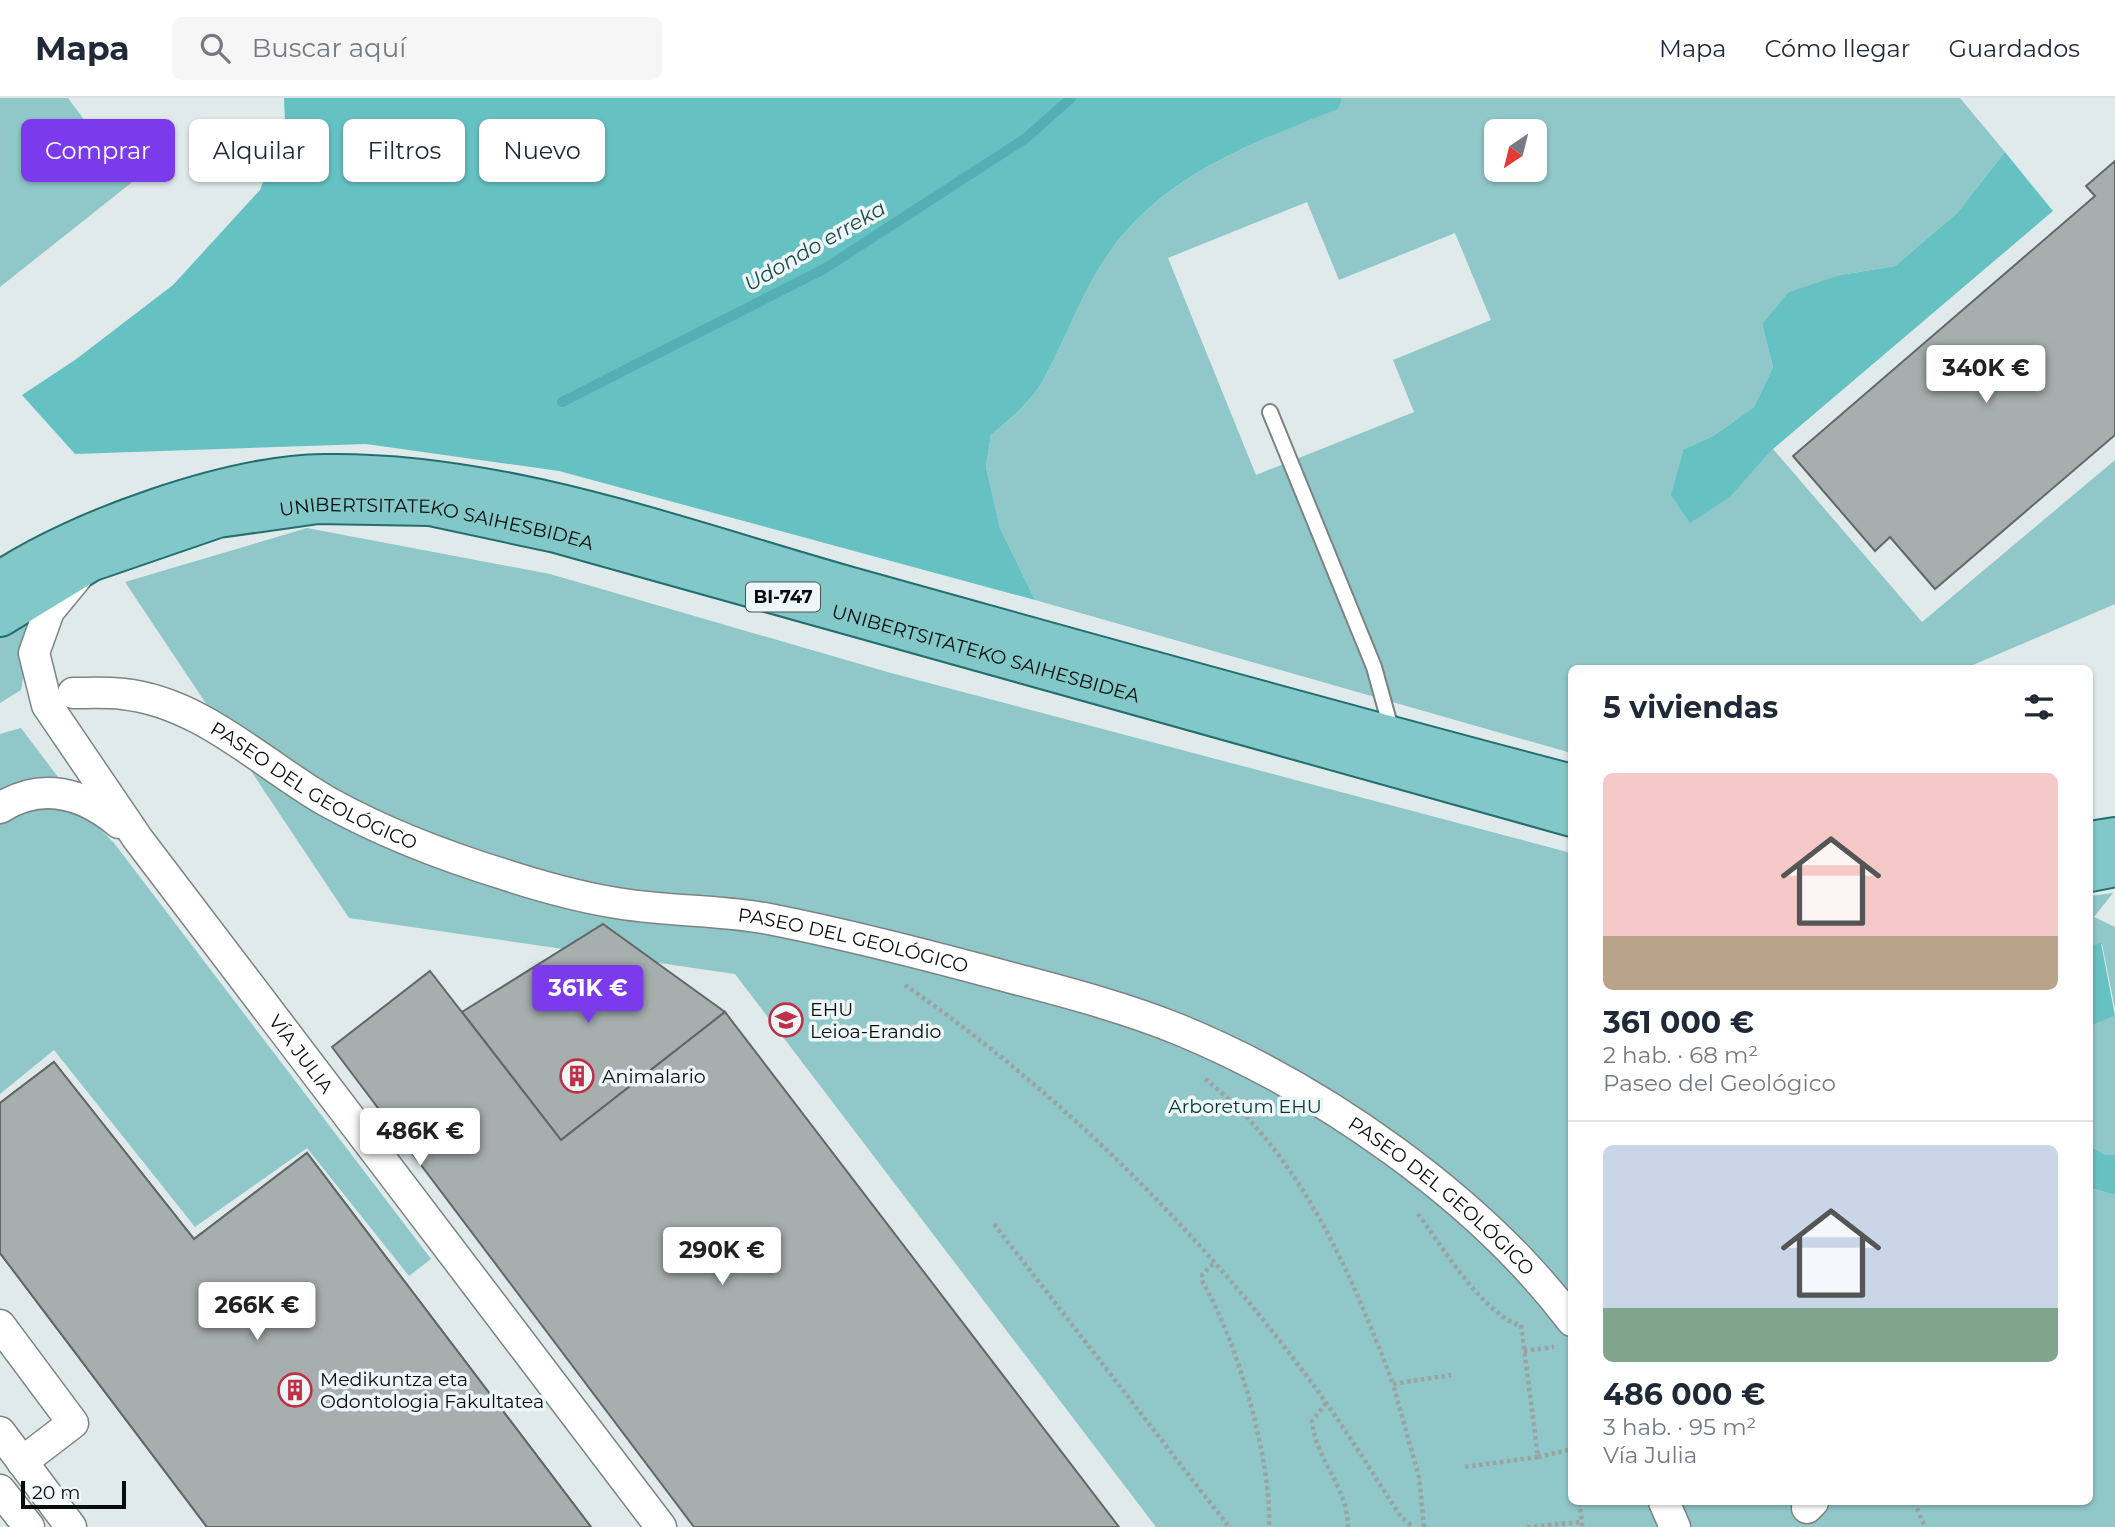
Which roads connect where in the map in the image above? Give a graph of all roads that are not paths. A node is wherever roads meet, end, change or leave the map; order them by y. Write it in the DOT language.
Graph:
graph roads {
  1 [pos="1270,412"];
  2 [pos="90,562"];
  3 [pos="0,581"];
  4 [pos="0,617"];
  5 [pos="73,693"];
  6 [pos="1393,737"];
  7 [pos="1568,783"];
  8 [pos="0,808"];
  9 [pos="1568,816"];
  10 [pos="2115,836"];
  11 [pos="138,839"];
  12 [pos="2093,840"];
  13 [pos="2115,867"];
  14 [pos="2093,871"];
  15 [pos="0,1325"];
  16 [pos="1566,1334"];
  17 [pos="0,1432"];
  18 [pos="22,1462"];
  19 [pos="0,1490"];
  20 [pos="1665,1505"];
  21 [pos="29,1527"];
  22 [pos="71,1527"];
  23 [pos="661,1527"];
  24 [pos="1675,1527"];
  1 -- 6 [label="lane"];
  2 -- 4 [label="main road, UNIBERTSITATEKO SAIHESBIDEA / BI-747"];
  2 -- 9 [label="main road, UNIBERTSITATEKO SAIHESBIDEA / BI-747"];
  2 -- 11 [label="street, VÍA JULIA"];
  3 -- 6 [label="main road, UNIBERTSITATEKO SAIHESBIDEA / BI-747"];
  5 -- 16 [label="street, PASEO DEL GEOLÓGICO"];
  6 -- 7 [label="main road, UNIBERTSITATEKO SAIHESBIDEA / BI-747"];
  8 -- 11 [label="street"];
  10 -- 12 [label="main road"];
  11 -- 23 [label="street, VÍA JULIA"];
  13 -- 14 [label="main road"];
  15 -- 18 [label="street"];
  17 -- 18 [label="street"];
  18 -- 22 [label="street"];
  19 -- 21 [label="street"];
  20 -- 24 [label="street"];
}
